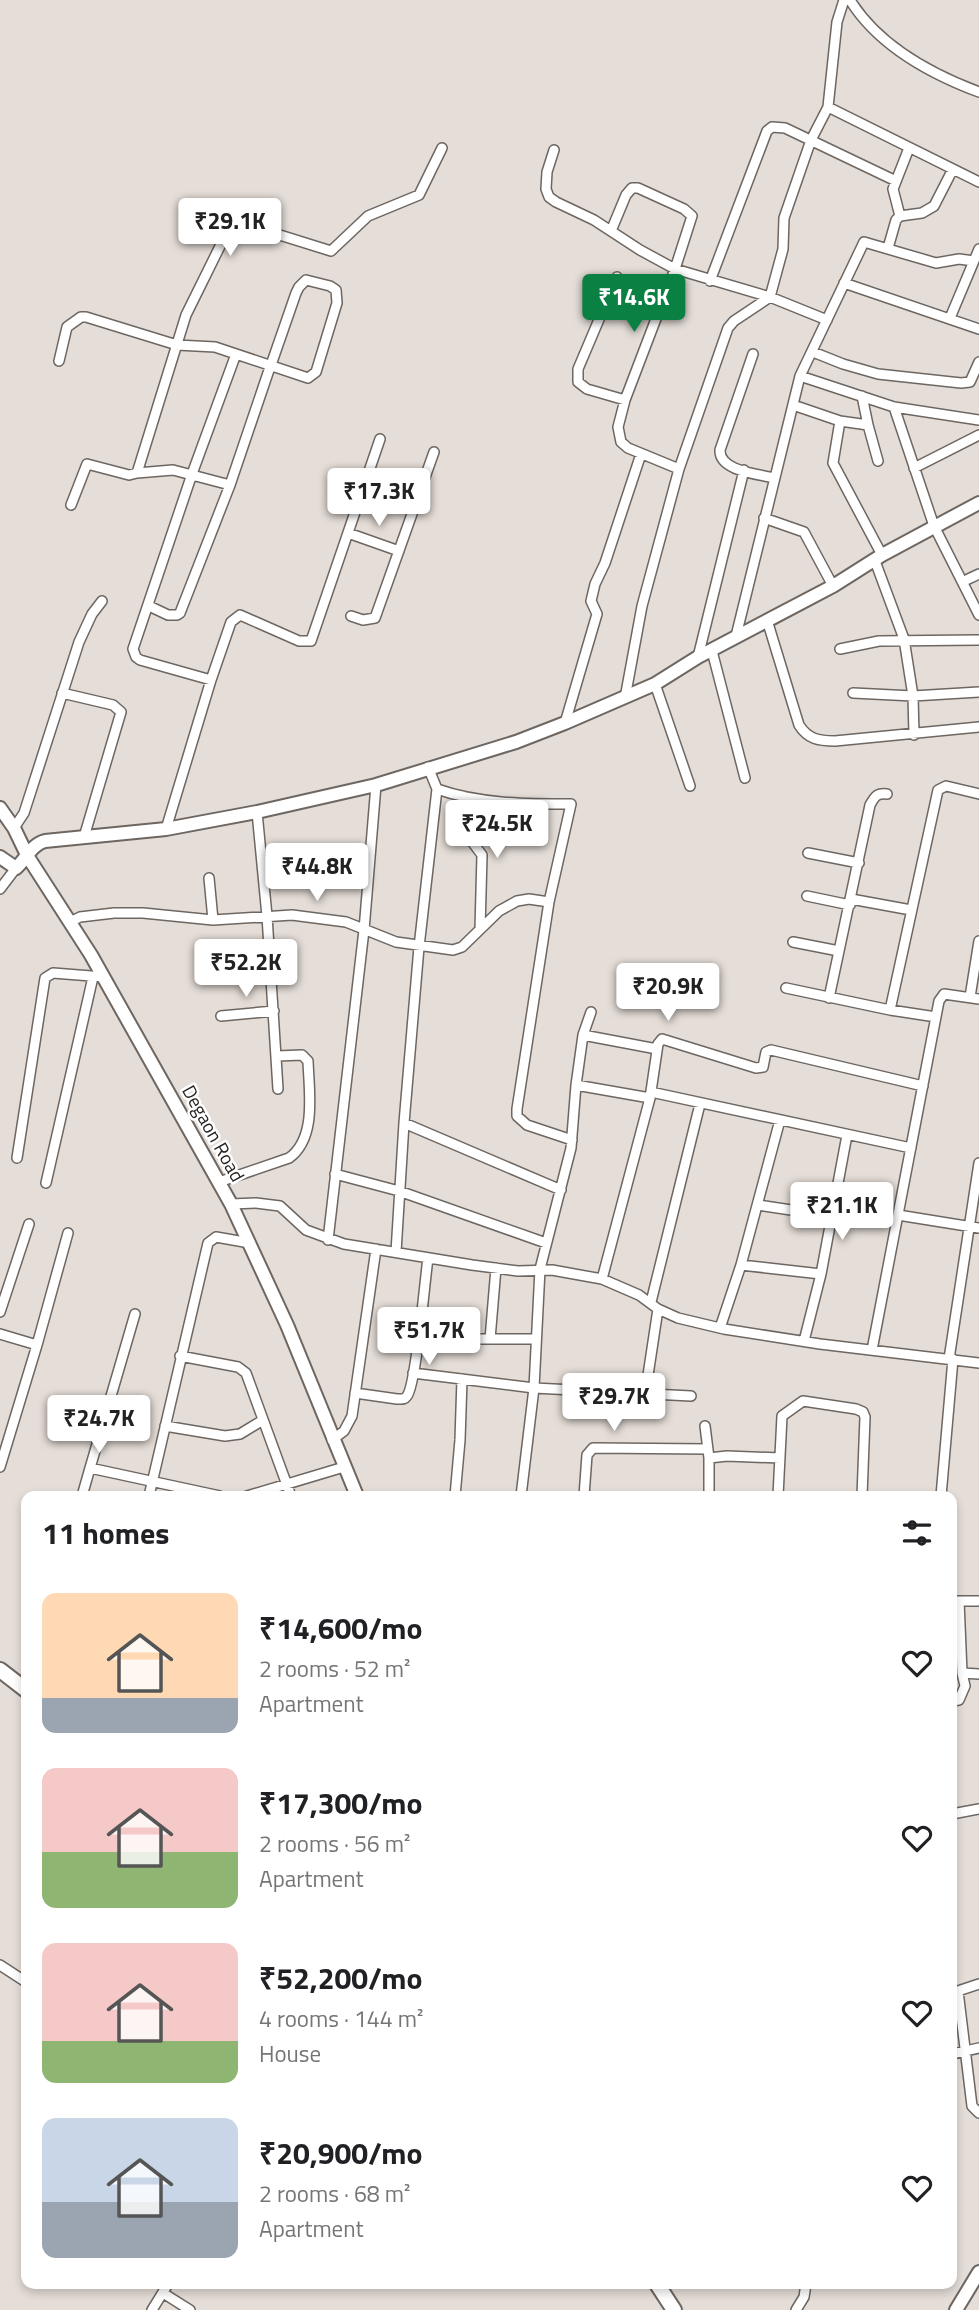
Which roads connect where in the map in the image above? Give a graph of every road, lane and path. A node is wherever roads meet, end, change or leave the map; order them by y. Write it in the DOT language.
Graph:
graph roads {
  1 [pos="844,0"];
  2 [pos="850,0"];
  3 [pos="979,92"];
  4 [pos="828,107"];
  5 [pos="811,140"];
  6 [pos="442,148"];
  7 [pos="909,148"];
  8 [pos="554,150"];
  9 [pos="953,169"];
  10 [pos="896,181"];
  11 [pos="979,182"];
  12 [pos="900,216"];
  13 [pos="611,231"];
  14 [pos="888,248"];
  15 [pos="977,256"];
  16 [pos="675,269"];
  17 [pos="617,276"];
  18 [pos="710,281"];
  19 [pos="844,284"];
  20 [pos="770,297"];
  21 [pos="950,318"];
  22 [pos="827,320"];
  23 [pos="979,329"];
  24 [pos="177,345"];
  25 [pos="813,352"];
  26 [pos="236,354"];
  27 [pos="753,354"];
  28 [pos="59,360"];
  29 [pos="979,362"];
  30 [pos="271,365"];
  31 [pos="800,376"];
  32 [pos="862,396"];
  33 [pos="625,400"];
  34 [pos="793,405"];
  35 [pos="894,407"];
  36 [pos="979,420"];
  37 [pos="840,421"];
  38 [pos="868,425"];
  39 [pos="979,435"];
  40 [pos="380,439"];
  41 [pos="434,452"];
  42 [pos="640,454"];
  43 [pos="878,461"];
  44 [pos="914,468"];
  45 [pos="679,469"];
  46 [pos="744,470"];
  47 [pos="137,473"];
  48 [pos="192,474"];
  49 [pos="774,478"];
  50 [pos="230,485"];
  51 [pos="979,503"];
  52 [pos="71,505"];
  53 [pos="764,518"];
  54 [pos="934,526"];
  55 [pos="348,533"];
  56 [pos="399,551"];
  57 [pos="879,558"];
  58 [pos="979,574"];
  59 [pos="964,581"];
  60 [pos="833,586"];
  61 [pos="102,601"];
  62 [pos="149,606"];
  63 [pos="979,615"];
  64 [pos="351,616"];
  65 [pos="767,620"];
  66 [pos="736,636"];
  67 [pos="904,639"];
  68 [pos="979,640"];
  69 [pos="840,649"];
  70 [pos="712,651"];
  71 [pos="698,657"];
  72 [pos="211,680"];
  73 [pos="655,684"];
  74 [pos="979,692"];
  75 [pos="62,693"];
  76 [pos="852,693"];
  77 [pos="913,696"];
  78 [pos="625,698"];
  79 [pos="565,723"];
  80 [pos="979,727"];
  81 [pos="914,735"];
  82 [pos="428,767"];
  83 [pos="745,778"];
  84 [pos="376,785"];
  85 [pos="690,786"];
  86 [pos="437,789"];
  87 [pos="887,794"];
  88 [pos="979,794"];
  89 [pos="463,796"];
  90 [pos="0,808"];
  91 [pos="257,813"];
  92 [pos="14,828"];
  93 [pos="166,829"];
  94 [pos="84,837"];
  95 [pos="807,853"];
  96 [pos="0,857"];
  97 [pos="28,857"];
  98 [pos="859,863"];
  99 [pos="16,868"];
  100 [pos="209,878"];
  101 [pos="0,889"];
  102 [pos="807,896"];
  103 [pos="549,902"];
  104 [pos="850,902"];
  105 [pos="911,910"];
  106 [pos="267,916"];
  107 [pos="213,920"];
  108 [pos="69,922"];
  109 [pos="480,929"];
  110 [pos="364,930"];
  111 [pos="979,941"];
  112 [pos="793,942"];
  113 [pos="419,947"];
  114 [pos="839,951"];
  115 [pos="98,977"];
  116 [pos="786,988"];
  117 [pos="829,998"];
  118 [pos="974,998"];
  119 [pos="890,1010"];
  120 [pos="274,1012"];
  121 [pos="591,1012"];
  122 [pos="221,1016"];
  123 [pos="936,1017"];
  124 [pos="583,1035"];
  125 [pos="657,1049"];
  126 [pos="277,1056"];
  127 [pos="576,1085"];
  128 [pos="923,1086"];
  129 [pos="278,1088"];
  130 [pos="650,1095"];
  131 [pos="699,1104"];
  132 [pos="780,1121"];
  133 [pos="404,1123"];
  134 [pos="847,1135"];
  135 [pos="572,1140"];
  136 [pos="911,1148"];
  137 [pos="17,1158"];
  138 [pos="979,1163"];
  139 [pos="335,1174"];
  140 [pos="219,1182"];
  141 [pos="46,1183"];
  142 [pos="561,1190"];
  143 [pos="399,1191"];
  144 [pos="232,1204"];
  145 [pos="758,1205"];
  146 [pos="898,1215"];
  147 [pos="831,1216"];
  148 [pos="29,1224"];
  149 [pos="974,1227"];
  150 [pos="68,1233"];
  151 [pos="328,1240"];
  152 [pos="250,1243"];
  153 [pos="547,1243"];
  154 [pos="376,1250"];
  155 [pos="396,1252"];
  156 [pos="428,1258"];
  157 [pos="741,1265"];
  158 [pos="496,1268"];
  159 [pos="540,1269"];
  160 [pos="821,1274"];
  161 [pos="602,1279"];
  162 [pos="654,1306"];
  163 [pos="0,1312"];
  164 [pos="135,1314"];
  165 [pos="720,1328"];
  166 [pos="0,1334"];
  167 [pos="417,1339"];
  168 [pos="490,1339"];
  169 [pos="536,1339"];
  170 [pos="804,1341"];
  171 [pos="37,1345"];
  172 [pos="872,1350"];
  173 [pos="180,1356"];
  174 [pos="951,1359"];
  175 [pos="979,1363"];
  176 [pos="413,1373"];
  177 [pos="462,1380"];
  178 [pos="534,1388"];
  179 [pos="355,1394"];
  180 [pos="645,1395"];
  181 [pos="691,1396"];
  182 [pos="263,1420"];
  183 [pos="165,1426"];
  184 [pos="705,1426"];
  185 [pos="332,1440"];
  186 [pos="709,1453"];
  187 [pos="780,1458"];
  188 [pos="0,1467"];
  189 [pos="344,1467"];
  190 [pos="90,1468"];
  191 [pos="152,1483"];
  192 [pos="287,1483"];
  193 [pos="83,1491"];
  194 [pos="150,1491"];
  195 [pos="193,1491"];
  196 [pos="262,1491"];
  197 [pos="289,1491"];
  198 [pos="355,1491"];
  199 [pos="455,1491"];
  200 [pos="522,1491"];
  201 [pos="584,1491"];
  202 [pos="709,1491"];
  203 [pos="778,1491"];
  204 [pos="862,1491"];
  205 [pos="942,1491"];
  206 [pos="957,1601"];
  207 [pos="979,1601"];
  208 [pos="957,1613"];
  209 [pos="0,1670"];
  210 [pos="962,1673"];
  211 [pos="979,1674"];
  212 [pos="21,1686"];
  213 [pos="957,1700"];
  214 [pos="979,1809"];
  215 [pos="957,1813"];
  216 [pos="0,1965"];
  217 [pos="21,1979"];
  218 [pos="979,1984"];
  219 [pos="957,1991"];
  220 [pos="957,2003"];
  221 [pos="979,2048"];
  222 [pos="966,2051"];
  223 [pos="957,2053"];
  224 [pos="979,2113"];
  225 [pos="979,2272"];
  226 [pos="165,2289"];
  227 [pos="660,2289"];
  228 [pos="805,2289"];
  229 [pos="163,2293"];
  230 [pos="152,2310"];
  231 [pos="190,2310"];
  232 [pos="674,2310"];
  233 [pos="796,2310"];
  234 [pos="956,2310"];
  1 -- 4 [label="street"];
  2 -- 3 [label="street"];
  4 -- 5 [label="street"];
  4 -- 7 [label="street"];
  5 -- 10 [label="street"];
  5 -- 18 [label="street"];
  5 -- 20 [label="street"];
  6 -- 24 [label="street"];
  7 -- 9 [label="street"];
  7 -- 10 [label="street"];
  8 -- 13 [label="street"];
  9 -- 11 [label="street"];
  9 -- 12 [label="street"];
  10 -- 12 [label="street"];
  12 -- 14 [label="street"];
  13 -- 16 [label="street"];
  13 -- 16 [label="street"];
  14 -- 15 [label="street"];
  14 -- 19 [label="street"];
  15 -- 21 [label="street"];
  16 -- 18 [label="street"];
  16 -- 33 [label="street"];
  17 -- 33 [label="street"];
  18 -- 20 [label="street"];
  19 -- 21 [label="street"];
  19 -- 22 [label="street"];
  20 -- 22 [label="street"];
  20 -- 45 [label="street"];
  21 -- 23 [label="street"];
  22 -- 25 [label="street"];
  24 -- 26 [label="street"];
  24 -- 28 [label="street"];
  24 -- 47 [label="street"];
  25 -- 29 [label="street"];
  25 -- 31 [label="street"];
  26 -- 30 [label="street"];
  26 -- 48 [label="street"];
  27 -- 46 [label="street"];
  30 -- 30 [label="street"];
  30 -- 50 [label="street"];
  31 -- 32 [label="street"];
  31 -- 34 [label="street"];
  32 -- 35 [label="street"];
  32 -- 38 [label="street"];
  33 -- 42 [label="street"];
  34 -- 37 [label="street"];
  34 -- 49 [label="street"];
  35 -- 36 [label="street"];
  35 -- 44 [label="street"];
  37 -- 38 [label="street"];
  37 -- 57 [label="street"];
  38 -- 43 [label="street"];
  39 -- 44 [label="street"];
  40 -- 55 [label="street"];
  41 -- 56 [label="street"];
  42 -- 45 [label="street"];
  42 -- 79 [label="street"];
  44 -- 54 [label="street"];
  45 -- 78 [label="street"];
  46 -- 49 [label="street"];
  46 -- 71 [label="street"];
  47 -- 48 [label="street"];
  47 -- 52 [label="street"];
  48 -- 50 [label="street"];
  48 -- 62 [label="street"];
  49 -- 53 [label="street"];
  50 -- 62 [label="street"];
  51 -- 54 [label="street"];
  53 -- 60 [label="street"];
  53 -- 66 [label="street"];
  54 -- 57 [label="street"];
  54 -- 59 [label="street"];
  55 -- 56 [label="street"];
  55 -- 72 [label="street"];
  56 -- 64 [label="street"];
  57 -- 60 [label="street"];
  57 -- 67 [label="street"];
  58 -- 59 [label="street"];
  59 -- 63 [label="street"];
  60 -- 65 [label="street"];
  61 -- 75 [label="street"];
  62 -- 72 [label="street"];
  65 -- 66 [label="street"];
  65 -- 81 [label="street"];
  66 -- 70 [label="street"];
  67 -- 68 [label="street"];
  67 -- 69 [label="street"];
  67 -- 77 [label="street"];
  70 -- 71 [label="street"];
  70 -- 83 [label="street"];
  71 -- 73 [label="street"];
  72 -- 93 [label="street"];
  73 -- 78 [label="street"];
  73 -- 85 [label="street"];
  74 -- 77 [label="street"];
  75 -- 92 [label="street"];
  75 -- 94 [label="street"];
  76 -- 77 [label="street"];
  77 -- 81 [label="street"];
  78 -- 79 [label="street"];
  79 -- 82 [label="street"];
  80 -- 81 [label="street"];
  82 -- 84 [label="street"];
  82 -- 86 [label="street"];
  84 -- 91 [label="street"];
  84 -- 110 [label="street"];
  86 -- 89 [label="street"];
  86 -- 113 [label="street"];
  87 -- 98 [label="street"];
  88 -- 105 [label="street"];
  89 -- 103 [label="street"];
  89 -- 109 [label="street"];
  90 -- 92 [label="street, Degaon Road"];
  91 -- 93 [label="street"];
  91 -- 106 [label="street"];
  92 -- 97 [label="street, Degaon Road"];
  93 -- 94 [label="street"];
  94 -- 97 [label="street"];
  95 -- 98 [label="street"];
  96 -- 99 [label="street"];
  97 -- 99 [label="street"];
  97 -- 108 [label="street, Degaon Road"];
  98 -- 104 [label="street"];
  99 -- 101 [label="street"];
  100 -- 107 [label="street"];
  102 -- 104 [label="street"];
  103 -- 109 [label="street"];
  103 -- 135 [label="street"];
  104 -- 105 [label="street"];
  104 -- 114 [label="street"];
  105 -- 119 [label="street"];
  106 -- 107 [label="street"];
  106 -- 110 [label="street"];
  106 -- 120 [label="street"];
  107 -- 108 [label="street"];
  108 -- 115 [label="street, Degaon Road"];
  109 -- 113 [label="street"];
  110 -- 113 [label="street"];
  110 -- 139 [label="street"];
  111 -- 118 [label="street"];
  112 -- 114 [label="street"];
  113 -- 133 [label="street"];
  114 -- 117 [label="street"];
  115 -- 137 [label="street"];
  115 -- 140 [label="street, Degaon Road"];
  115 -- 141 [label="street"];
  116 -- 117 [label="street"];
  117 -- 119 [label="street"];
  118 -- 123 [label="street"];
  119 -- 123 [label="street"];
  120 -- 122 [label="street"];
  120 -- 126 [label="street"];
  121 -- 124 [label="street"];
  123 -- 128 [label="street"];
  124 -- 125 [label="street"];
  124 -- 127 [label="street"];
  125 -- 128 [label="street"];
  125 -- 130 [label="street"];
  126 -- 129 [label="street"];
  126 -- 140 [label="street"];
  127 -- 130 [label="street"];
  127 -- 135 [label="street"];
  128 -- 136 [label="street"];
  130 -- 131 [label="street"];
  130 -- 161 [label="street"];
  131 -- 132 [label="street"];
  131 -- 162 [label="street"];
  132 -- 134 [label="street"];
  132 -- 145 [label="street"];
  133 -- 142 [label="street"];
  133 -- 143 [label="street"];
  134 -- 136 [label="street"];
  134 -- 147 [label="street"];
  135 -- 142 [label="street"];
  136 -- 146 [label="street"];
  138 -- 149 [label="street"];
  139 -- 143 [label="street"];
  139 -- 151 [label="street"];
  140 -- 144 [label="street, Degaon Road"];
  142 -- 153 [label="street"];
  143 -- 153 [label="street"];
  143 -- 155 [label="street"];
  144 -- 151 [label="street"];
  144 -- 152 [label="street, Degaon Road"];
  145 -- 147 [label="street"];
  145 -- 157 [label="street"];
  146 -- 149 [label="street"];
  146 -- 172 [label="street"];
  147 -- 160 [label="street"];
  148 -- 163 [label="street"];
  149 -- 174 [label="street"];
  150 -- 171 [label="street"];
  151 -- 154 [label="street"];
  152 -- 173 [label="street"];
  152 -- 185 [label="street, Degaon Road"];
  153 -- 159 [label="street"];
  154 -- 155 [label="street"];
  154 -- 179 [label="street"];
  155 -- 156 [label="street"];
  156 -- 158 [label="street"];
  156 -- 167 [label="street"];
  157 -- 160 [label="street"];
  157 -- 165 [label="street"];
  158 -- 159 [label="street"];
  158 -- 168 [label="street"];
  159 -- 161 [label="street"];
  159 -- 169 [label="street"];
  160 -- 170 [label="street"];
  161 -- 162 [label="street"];
  162 -- 165 [label="street"];
  162 -- 180 [label="street"];
  164 -- 190 [label="street"];
  165 -- 170 [label="street"];
  166 -- 171 [label="street"];
  167 -- 168 [label="street"];
  167 -- 176 [label="street"];
  168 -- 169 [label="street"];
  169 -- 178 [label="street"];
  170 -- 172 [label="street"];
  171 -- 188 [label="street"];
  172 -- 174 [label="street"];
  173 -- 182 [label="street"];
  173 -- 183 [label="street"];
  174 -- 175 [label="street"];
  174 -- 205 [label="street"];
  176 -- 177 [label="street"];
  176 -- 179 [label="street"];
  177 -- 178 [label="street"];
  177 -- 199 [label="street"];
  178 -- 180 [label="street"];
  178 -- 200 [label="street"];
  179 -- 185 [label="street"];
  180 -- 181 [label="street"];
  182 -- 183 [label="street"];
  182 -- 192 [label="street"];
  183 -- 191 [label="street"];
  184 -- 186 [label="street"];
  185 -- 189 [label="street, Degaon Road"];
  186 -- 187 [label="street"];
  186 -- 201 [label="street"];
  186 -- 202 [label="street"];
  187 -- 203 [label="street"];
  187 -- 204 [label="street"];
  189 -- 192 [label="street"];
  189 -- 198 [label="street, Degaon Road"];
  190 -- 191 [label="street"];
  190 -- 193 [label="street"];
  191 -- 194 [label="street"];
  191 -- 195 [label="street"];
  192 -- 196 [label="street"];
  192 -- 197 [label="street"];
  206 -- 207 [label="street"];
  208 -- 210 [label="street"];
  209 -- 212 [label="main road"];
  210 -- 211 [label="street"];
  210 -- 213 [label="street"];
  214 -- 215 [label="street"];
  216 -- 217 [label="street"];
  218 -- 219 [label="street"];
  220 -- 222 [label="street"];
  221 -- 222 [label="street"];
  222 -- 223 [label="street"];
  222 -- 224 [label="street"];
  225 -- 234 [label="street"];
  226 -- 229 [label="street"];
  227 -- 232 [label="main road"];
  228 -- 233 [label="street"];
  229 -- 230 [label="street"];
  229 -- 231 [label="street"];
}
